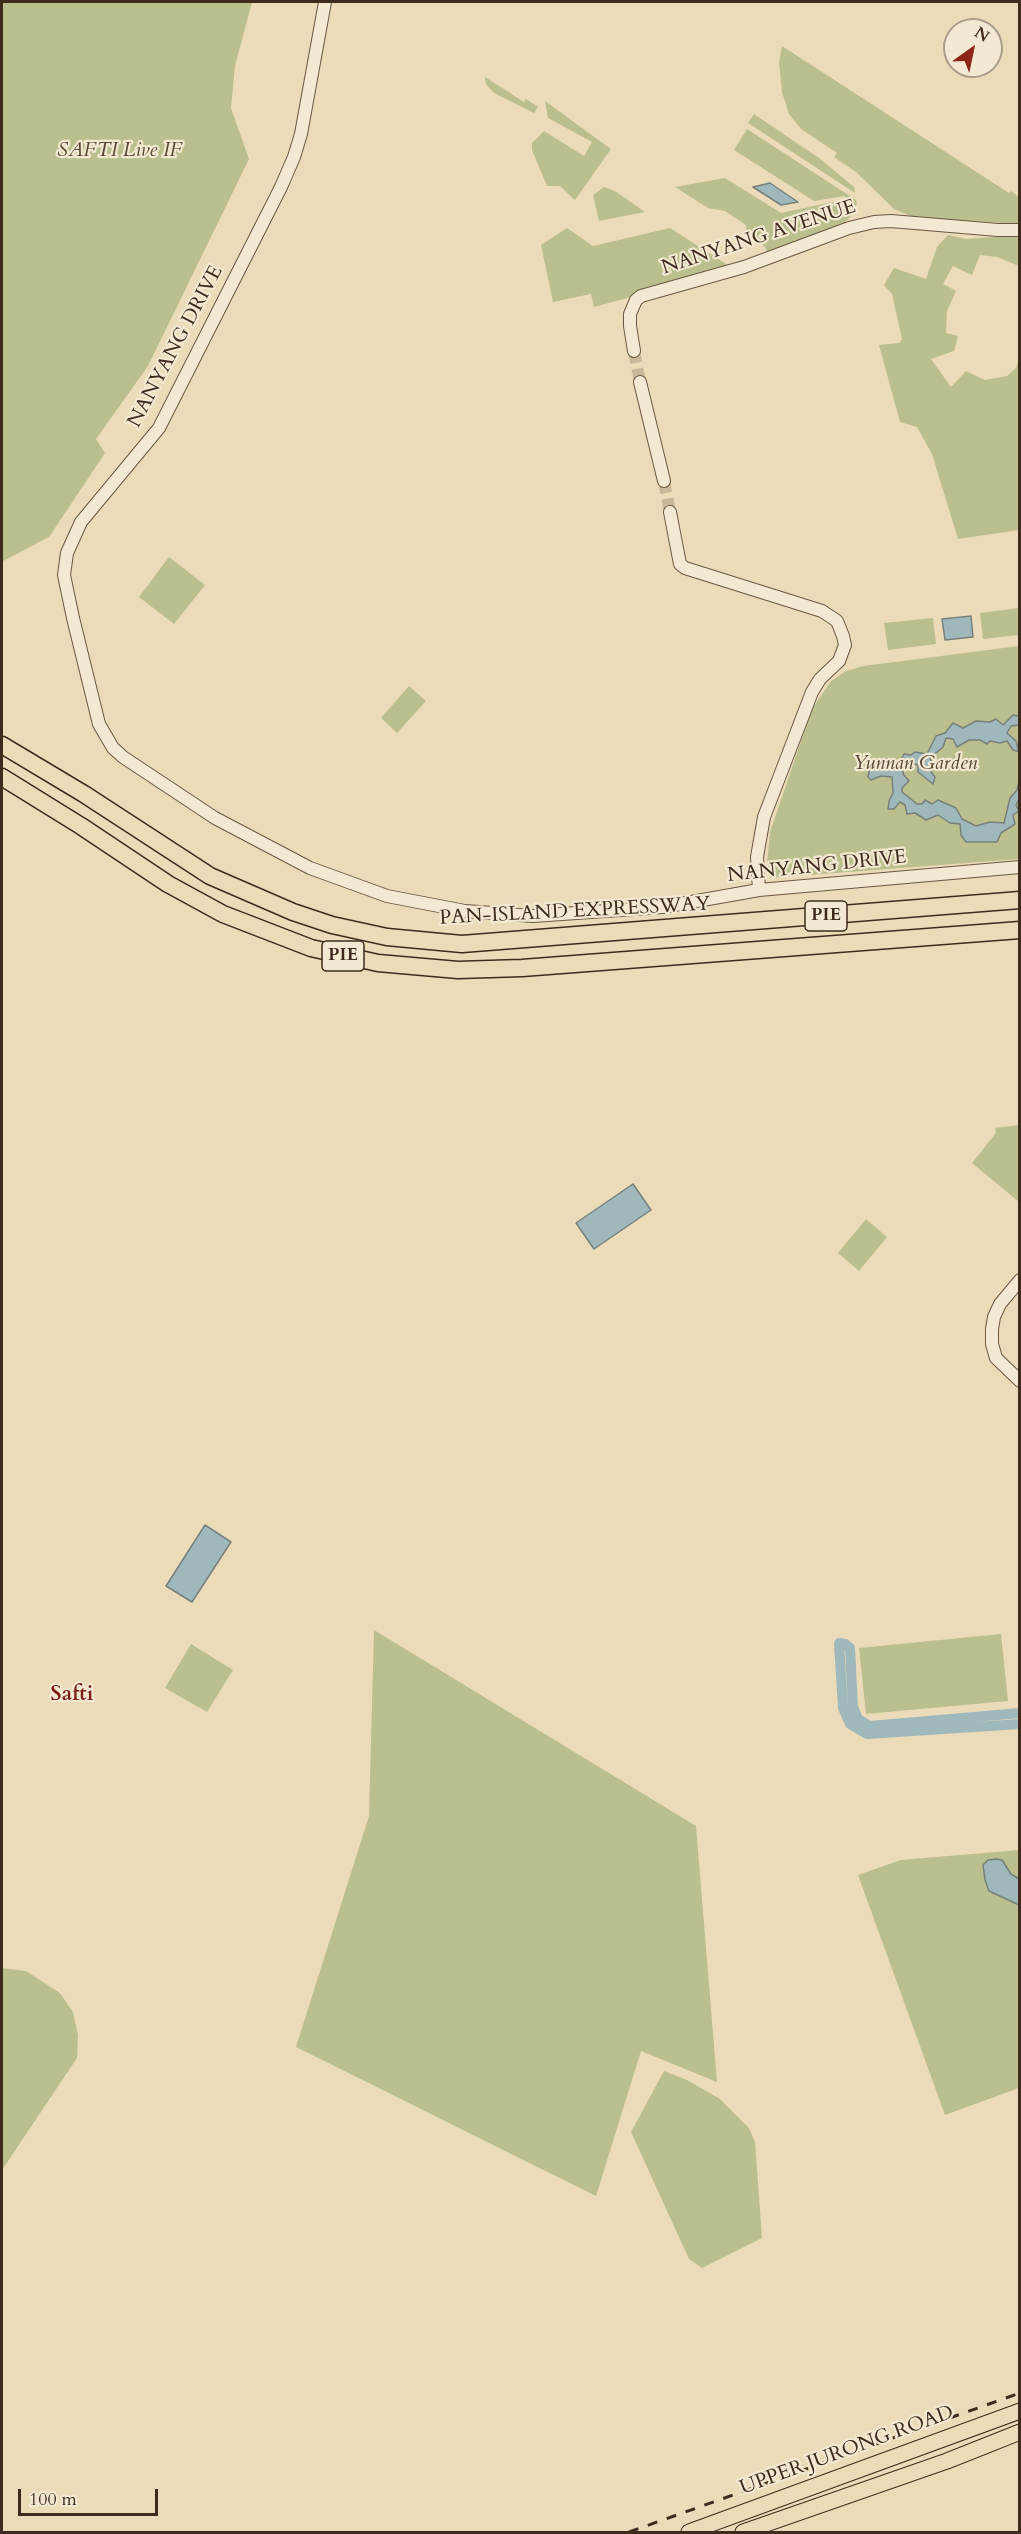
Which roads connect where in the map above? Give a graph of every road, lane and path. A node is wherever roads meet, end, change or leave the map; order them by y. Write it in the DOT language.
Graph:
graph roads {
  1 [pos="326,2"];
  2 [pos="1020,230"];
  3 [pos="634,351"];
  4 [pos="640,382"];
  5 [pos="664,481"];
  6 [pos="670,512"];
  7 [pos="2,745"];
  8 [pos="2,777"];
  9 [pos="1020,867"];
  10 [pos="759,890"];
  11 [pos="1020,900"];
  12 [pos="1020,930"];
  13 [pos="1020,1280"];
  14 [pos="1020,1291"];
  15 [pos="1020,1372"];
  16 [pos="1020,1381"];
  17 [pos="1020,2411"];
  18 [pos="1020,2432"];
  19 [pos="689,2532"];
  20 [pos="743,2532"];
  1 -- 10 [label="street, NANYANG DRIVE"];
  2 -- 3 [label="street, NANYANG AVENUE"];
  4 -- 5 [label="street"];
  6 -- 10 [label="street"];
  7 -- 11 [label="highway, PAN-ISLAND EXPRESSWAY / PIE"];
  8 -- 12 [label="highway, PIE"];
  9 -- 10 [label="street, NANYANG DRIVE"];
  13 -- 16 [label="street"];
  14 -- 15 [label="street"];
  17 -- 19 [label="main road, UPPER JURONG ROAD"];
  18 -- 20 [label="main road, UPPER JURONG ROAD"];
}
